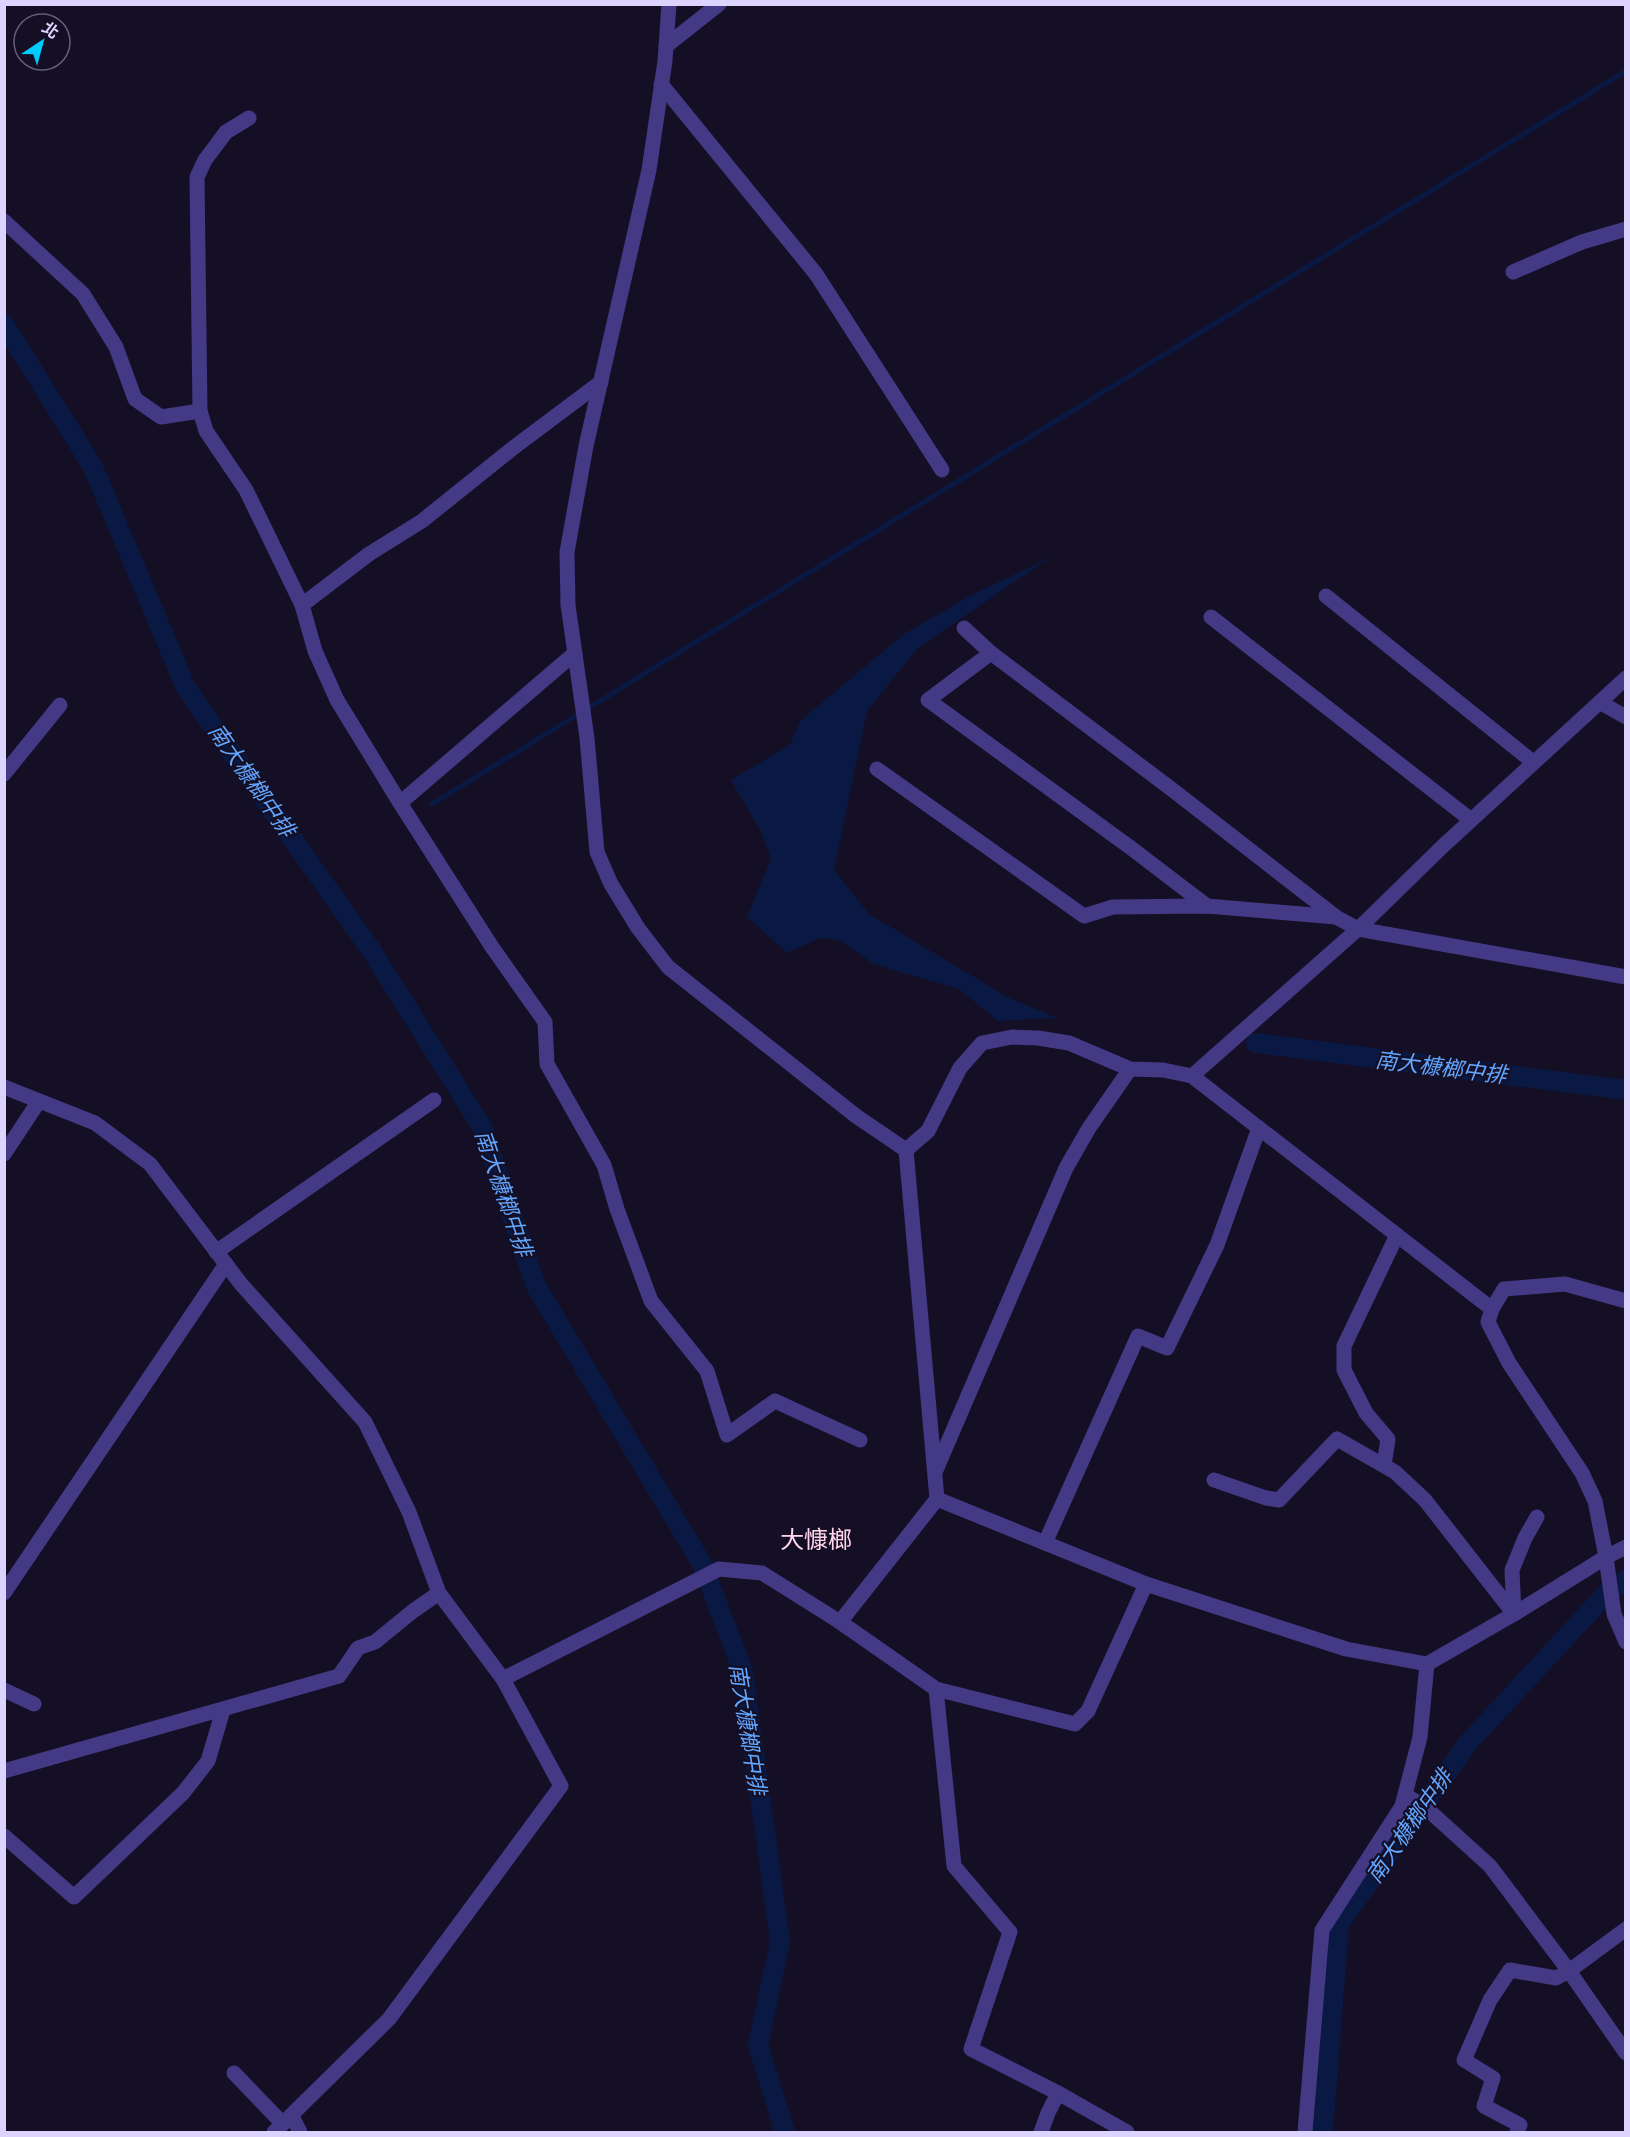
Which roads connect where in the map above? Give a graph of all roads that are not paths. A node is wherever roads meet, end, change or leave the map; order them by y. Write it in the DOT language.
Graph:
graph roads {
  1 [pos="669,4"];
  2 [pos="719,4"];
  3 [pos="666,46"];
  4 [pos="661,84"];
  5 [pos="249,118"];
  6 [pos="4,221"];
  7 [pos="1626,229"];
  8 [pos="1513,272"];
  9 [pos="601,382"];
  10 [pos="200,411"];
  11 [pos="942,470"];
  12 [pos="1326,596"];
  13 [pos="302,605"];
  14 [pos="1211,617"];
  15 [pos="964,628"];
  16 [pos="575,653"];
  17 [pos="991,653"];
  18 [pos="1626,678"];
  19 [pos="1600,703"];
  20 [pos="60,705"];
  21 [pos="1626,717"];
  22 [pos="1533,762"];
  23 [pos="877,769"];
  24 [pos="4,774"];
  25 [pos="400,803"];
  26 [pos="1471,820"];
  27 [pos="1207,906"];
  28 [pos="1336,917"];
  29 [pos="1358,929"];
  30 [pos="1626,977"];
  31 [pos="1130,1069"];
  32 [pos="1192,1076"];
  33 [pos="4,1087"];
  34 [pos="434,1100"];
  35 [pos="39,1101"];
  36 [pos="1259,1128"];
  37 [pos="906,1150"];
  38 [pos="4,1154"];
  39 [pos="1397,1235"];
  40 [pos="221,1258"];
  41 [pos="1626,1301"];
  42 [pos="1492,1309"];
  43 [pos="860,1440"];
  44 [pos="1383,1465"];
  45 [pos="935,1472"];
  46 [pos="1214,1480"];
  47 [pos="937,1499"];
  48 [pos="1537,1517"];
  49 [pos="1045,1543"];
  50 [pos="1626,1547"];
  51 [pos="1606,1557"];
  52 [pos="1146,1584"];
  53 [pos="4,1593"];
  54 [pos="439,1593"];
  55 [pos="1514,1614"];
  56 [pos="840,1622"];
  57 [pos="1626,1642"];
  58 [pos="1427,1664"];
  59 [pos="502,1679"];
  60 [pos="936,1689"];
  61 [pos="4,1690"];
  62 [pos="33,1704"];
  63 [pos="223,1710"];
  64 [pos="4,1771"];
  65 [pos="1405,1795"];
  66 [pos="4,1836"];
  67 [pos="1626,1929"];
  68 [pos="1569,1971"];
  69 [pos="1626,2053"];
  70 [pos="234,2073"];
  71 [pos="1058,2093"];
  72 [pos="283,2124"];
  73 [pos="300,2133"];
  74 [pos="1041,2133"];
  75 [pos="1127,2133"];
  76 [pos="1305,2133"];
  77 [pos="1517,2133"];
  1 -- 3 [label="street"];
  2 -- 3 [label="street"];
  3 -- 4 [label="street"];
  4 -- 9 [label="street"];
  4 -- 11 [label="street"];
  5 -- 10 [label="street"];
  6 -- 10 [label="street"];
  7 -- 8 [label="street"];
  9 -- 13 [label="street"];
  9 -- 16 [label="street"];
  10 -- 13 [label="street"];
  12 -- 22 [label="street"];
  13 -- 25 [label="street"];
  14 -- 26 [label="street"];
  15 -- 17 [label="street"];
  16 -- 25 [label="street"];
  16 -- 37 [label="street"];
  17 -- 27 [label="street"];
  17 -- 28 [label="street"];
  18 -- 19 [label="street"];
  19 -- 21 [label="street"];
  19 -- 22 [label="street"];
  20 -- 24 [label="street"];
  22 -- 26 [label="street"];
  23 -- 27 [label="street"];
  25 -- 43 [label="street"];
  26 -- 29 [label="street"];
  27 -- 28 [label="street"];
  28 -- 29 [label="street"];
  29 -- 30 [label="street"];
  29 -- 32 [label="street"];
  31 -- 32 [label="street"];
  31 -- 37 [label="street"];
  31 -- 45 [label="street"];
  32 -- 36 [label="street"];
  33 -- 35 [label="street"];
  34 -- 40 [label="street"];
  35 -- 38 [label="street"];
  35 -- 40 [label="street"];
  36 -- 39 [label="street"];
  36 -- 49 [label="street"];
  37 -- 45 [label="street"];
  39 -- 42 [label="street"];
  39 -- 44 [label="street"];
  40 -- 53 [label="street"];
  40 -- 54 [label="street"];
  41 -- 42 [label="street"];
  42 -- 51 [label="street"];
  44 -- 46 [label="street"];
  44 -- 55 [label="street"];
  45 -- 47 [label="street"];
  47 -- 49 [label="street"];
  47 -- 56 [label="street"];
  48 -- 55 [label="street"];
  49 -- 52 [label="street"];
  50 -- 51 [label="street"];
  51 -- 55 [label="street"];
  51 -- 57 [label="street"];
  52 -- 58 [label="street"];
  52 -- 60 [label="street"];
  54 -- 59 [label="street"];
  54 -- 63 [label="street"];
  55 -- 58 [label="street"];
  56 -- 59 [label="street"];
  56 -- 60 [label="street"];
  58 -- 65 [label="street"];
  59 -- 72 [label="street"];
  60 -- 71 [label="street"];
  61 -- 62 [label="street"];
  63 -- 64 [label="street"];
  63 -- 66 [label="street"];
  65 -- 68 [label="street"];
  65 -- 76 [label="street"];
  67 -- 68 [label="street"];
  68 -- 69 [label="street"];
  68 -- 77 [label="street"];
  70 -- 72 [label="street"];
  71 -- 74 [label="street"];
  71 -- 75 [label="street"];
  72 -- 73 [label="street"];
}
